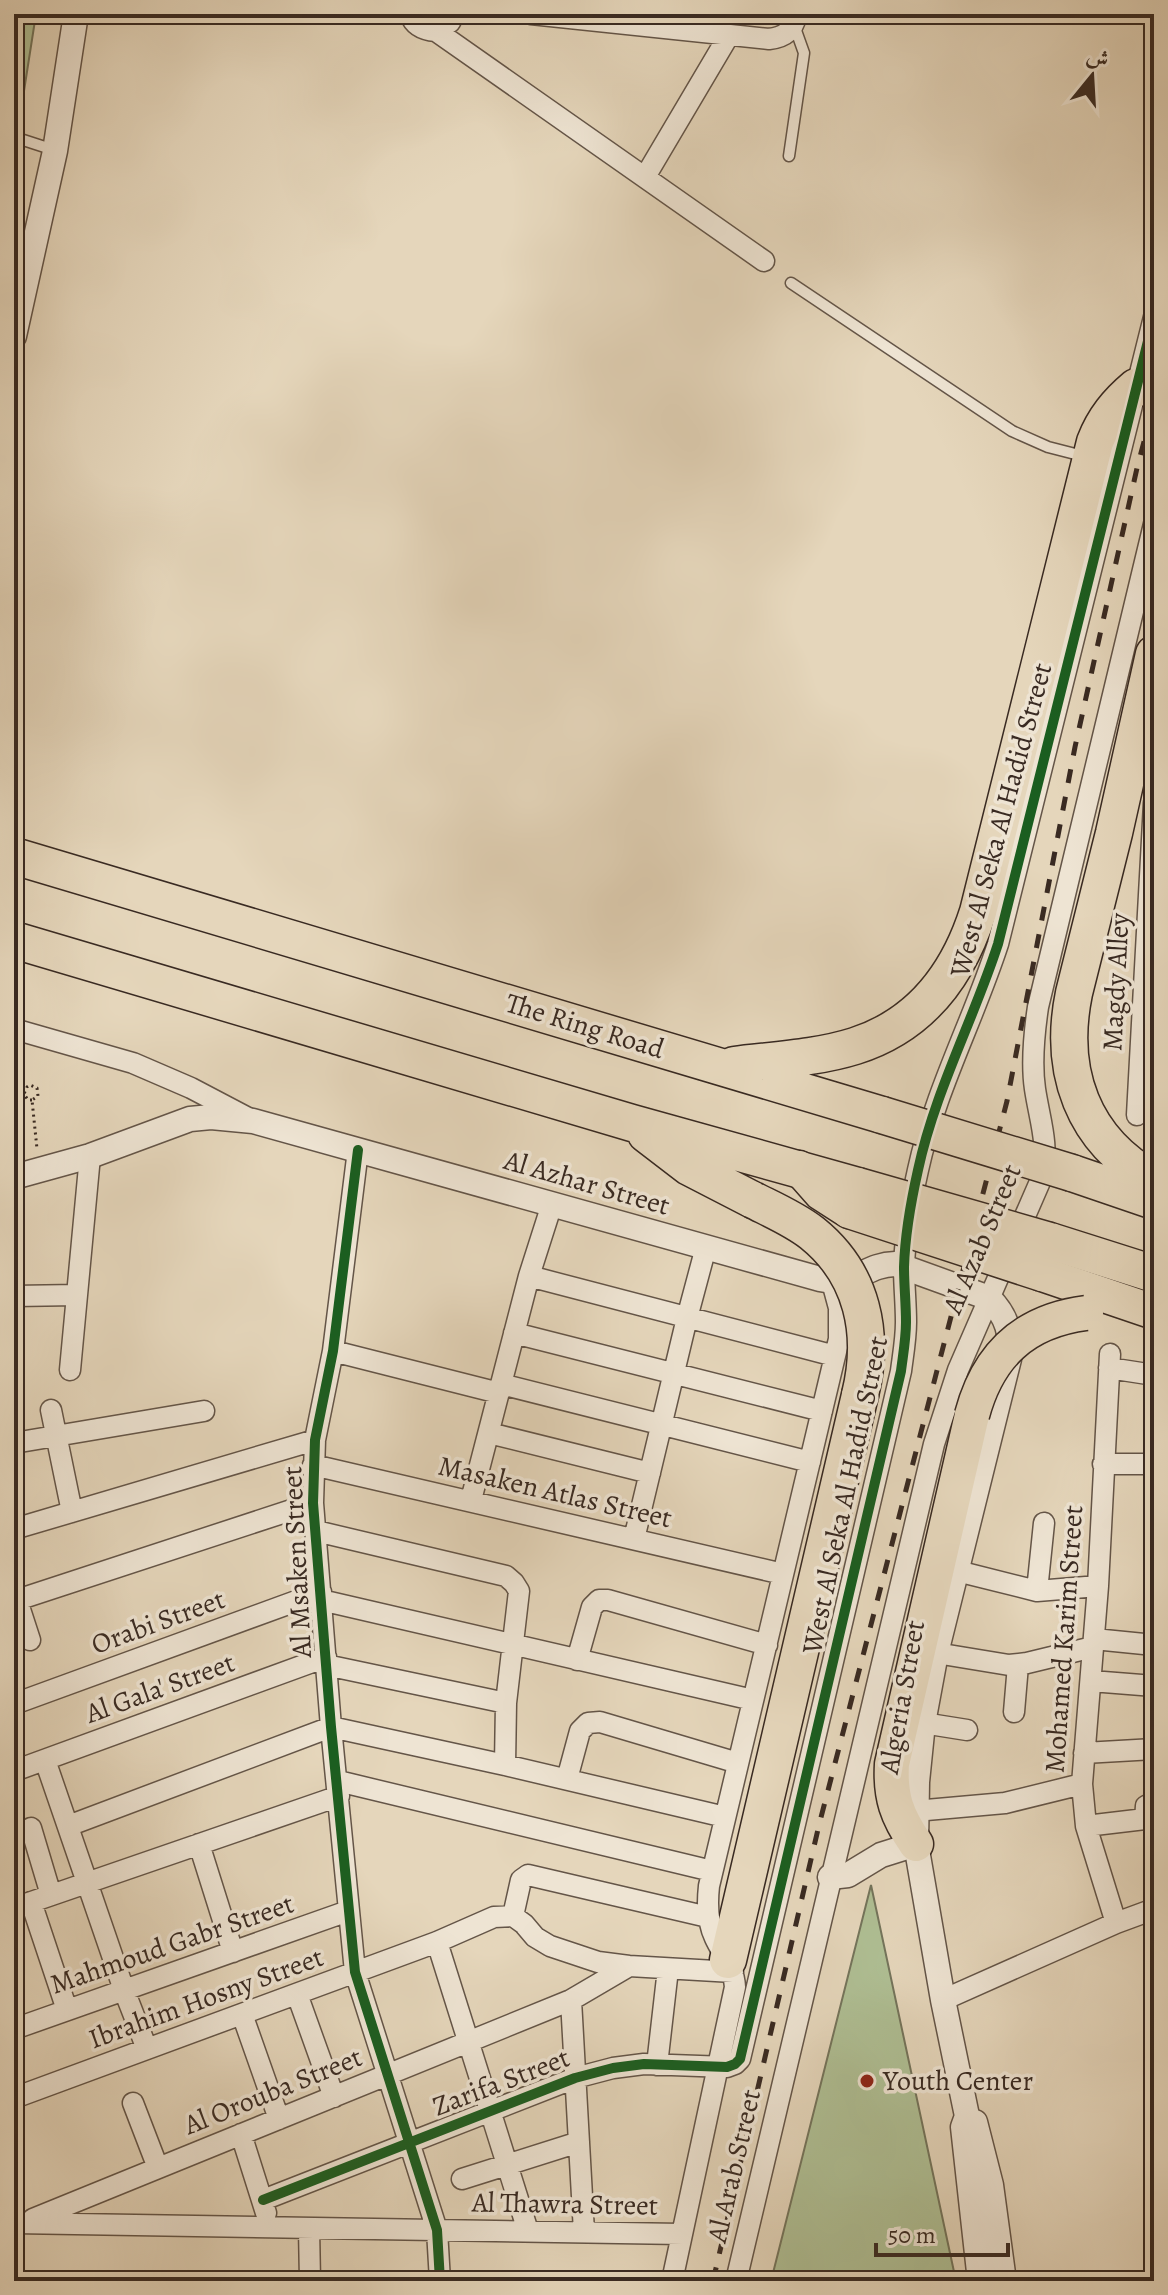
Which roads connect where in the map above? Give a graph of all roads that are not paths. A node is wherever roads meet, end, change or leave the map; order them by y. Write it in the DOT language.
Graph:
graph roads {
  1 [pos="76,14"];
  2 [pos="410,14"];
  3 [pos="454,14"];
  4 [pos="531,14"];
  5 [pos="553,15"];
  6 [pos="645,20"];
  7 [pos="796,20"];
  8 [pos="436,31"];
  9 [pos="729,35"];
  10 [pos="14,137"];
  11 [pos="55,151"];
  12 [pos="789,156"];
  13 [pos="645,177"];
  14 [pos="23,255"];
  15 [pos="764,261"];
  16 [pos="791,283"];
  17 [pos="1154,317"];
  18 [pos="15,323"];
  19 [pos="1136,387"];
  20 [pos="1091,458"];
  21 [pos="1154,524"];
  22 [pos="1154,654"];
  23 [pos="1154,803"];
  24 [pos="14,856"];
  25 [pos="14,940"];
  26 [pos="14,1029"];
  27 [pos="720,1067"];
  28 [pos="1137,1115"];
  29 [pos="253,1121"];
  30 [pos="632,1123"];
  31 [pos="358,1150"];
  32 [pos="90,1156"];
  33 [pos="14,1177"];
  34 [pos="1154,1180"];
  35 [pos="1154,1201"];
  36 [pos="552,1204"];
  37 [pos="706,1247"];
  38 [pos="1046,1258"];
  39 [pos="904,1266"];
  40 [pos="1154,1274"];
  41 [pos="529,1276"];
  42 [pos="832,1282"];
  43 [pos="77,1295"];
  44 [pos="14,1296"];
  45 [pos="989,1298"];
  46 [pos="1153,1311"];
  47 [pos="687,1318"];
  48 [pos="514,1333"];
  49 [pos="333,1351"];
  50 [pos="835,1356"];
  51 [pos="70,1370"];
  52 [pos="674,1374"];
  53 [pos="1154,1375"];
  54 [pos="500,1388"];
  55 [pos="51,1410"];
  56 [pos="204,1411"];
  57 [pos="822,1411"];
  58 [pos="662,1425"];
  59 [pos="489,1433"];
  60 [pos="57,1436"];
  61 [pos="315,1440"];
  62 [pos="14,1443"];
  63 [pos="810,1462"];
  64 [pos="1103,1464"];
  65 [pos="1154,1464"];
  66 [pos="313,1465"];
  67 [pos="650,1473"];
  68 [pos="471,1500"];
  69 [pos="313,1503"];
  70 [pos="72,1512"];
  71 [pos="1044,1523"];
  72 [pos="14,1529"];
  73 [pos="316,1531"];
  74 [pos="634,1539"];
  75 [pos="957,1571"];
  76 [pos="783,1574"];
  77 [pos="1098,1586"];
  78 [pos="1037,1591"];
  79 [pos="321,1596"];
  80 [pos="16,1600"];
  81 [pos="30,1640"];
  82 [pos="1094,1643"];
  83 [pos="513,1644"];
  84 [pos="767,1645"];
  85 [pos="1154,1645"];
  86 [pos="936,1653"];
  87 [pos="577,1660"];
  88 [pos="326,1661"];
  89 [pos="1018,1665"];
  90 [pos="1091,1681"];
  91 [pos="1154,1686"];
  92 [pos="753,1700"];
  93 [pos="506,1703"];
  94 [pos="14,1704"];
  95 [pos="1014,1712"];
  96 [pos="923,1723"];
  97 [pos="331,1727"];
  98 [pos="967,1730"];
  99 [pos="1154,1749"];
  100 [pos="1084,1753"];
  101 [pos="45,1760"];
  102 [pos="738,1763"];
  103 [pos="505,1765"];
  104 [pos="14,1771"];
  105 [pos="567,1779"];
  106 [pos="1082,1784"];
  107 [pos="338,1788"];
  108 [pos="1154,1802"];
  109 [pos="725,1817"];
  110 [pos="68,1826"];
  111 [pos="1086,1826"];
  112 [pos="31,1828"];
  113 [pos="915,1828"];
  114 [pos="199,1844"];
  115 [pos="712,1871"];
  116 [pos="830,1877"];
  117 [pos="87,1883"];
  118 [pos="51,1895"];
  119 [pos="22,1905"];
  120 [pos="1154,1909"];
  121 [pos="348,1911"];
  122 [pos="513,1916"];
  123 [pos="708,1917"];
  124 [pos="1116,1923"];
  125 [pos="437,1942"];
  126 [pos="233,1952"];
  127 [pos="629,1966"];
  128 [pos="730,1966"];
  129 [pos="668,1969"];
  130 [pos="355,1972"];
  131 [pos="124,1990"];
  132 [pos="297,1994"];
  133 [pos="571,2000"];
  134 [pos="943,2000"];
  135 [pos="67,2010"];
  136 [pos="242,2014"];
  137 [pos="14,2029"];
  138 [pos="468,2042"];
  139 [pos="147,2049"];
  140 [pos="657,2065"];
  141 [pos="719,2067"];
  142 [pos="388,2074"];
  143 [pos="575,2078"];
  144 [pos="334,2097"];
  145 [pos="14,2098"];
  146 [pos="133,2103"];
  147 [pos="491,2111"];
  148 [pos="967,2116"];
  149 [pos="279,2119"];
  150 [pos="241,2134"];
  151 [pos="410,2142"];
  152 [pos="579,2142"];
  153 [pos="508,2164"];
  154 [pos="158,2168"];
  155 [pos="462,2179"];
  156 [pos="263,2200"];
  157 [pos="18,2223"];
  158 [pos="271,2228"];
  159 [pos="309,2228"];
  160 [pos="437,2230"];
  161 [pos="528,2231"];
  162 [pos="584,2232"];
  163 [pos="682,2234"];
  164 [pos="14,2281"];
  165 [pos="21,2281"];
  166 [pos="310,2281"];
  167 [pos="440,2281"];
  168 [pos="672,2281"];
  169 [pos="736,2281"];
  170 [pos="980,2281"];
  171 [pos="1004,2281"];
  1 -- 11 [label="street"];
  2 -- 8 [label="street"];
  3 -- 8 [label="street"];
  4 -- 5 [label="street"];
  5 -- 6 [label="street"];
  6 -- 9 [label="street"];
  7 -- 9 [label="street"];
  7 -- 12 [label="lane"];
  8 -- 13 [label="street"];
  9 -- 13 [label="street"];
  10 -- 11 [label="lane"];
  11 -- 14 [label="street"];
  13 -- 15 [label="street"];
  14 -- 18 [label="street"];
  16 -- 20 [label="lane"];
  17 -- 19 [label="street, West Al Seka Al Hadid Street"];
  19 -- 20 [label="highway"];
  19 -- 39 [label="street, West Al Seka Al Hadid Street"];
  20 -- 27 [label="highway"];
  21 -- 45 [label="street, Al Azab Street"];
  22 -- 34 [label="highway"];
  23 -- 28 [label="street, Magdy Alley"];
  24 -- 27 [label="highway, The Ring Road"];
  25 -- 30 [label="highway"];
  26 -- 29 [label="street, Al Azhar Street"];
  27 -- 35 [label="highway, The Ring Road, bridge"];
  29 -- 31 [label="street, Al Azhar Street"];
  29 -- 32 [label="street, Al Azhar Street"];
  30 -- 38 [label="highway, bridge"];
  30 -- 128 [label="highway, bridge"];
  31 -- 36 [label="street, Al Azhar Street"];
  31 -- 49 [label="street, Al Msaken Street"];
  32 -- 33 [label="street, Al Azhar Street"];
  32 -- 43 [label="street"];
  36 -- 37 [label="street, Al Azhar Street"];
  36 -- 41 [label="street"];
  37 -- 42 [label="street, Al Azhar Street"];
  37 -- 47 [label="street"];
  38 -- 40 [label="highway"];
  38 -- 46 [label="highway"];
  39 -- 42 [label="street"];
  39 -- 45 [label="street"];
  39 -- 141 [label="street, West Al Seka Al Hadid Street"];
  41 -- 47 [label="street"];
  41 -- 48 [label="street"];
  42 -- 50 [label="street, West Al Seka Al Hadid Street"];
  43 -- 44 [label="street"];
  43 -- 51 [label="street"];
  45 -- 75 [label="street, Algeria Street"];
  45 -- 116 [label="street, Al Azab Street"];
  46 -- 113 [label="highway, bridge"];
  47 -- 50 [label="street"];
  47 -- 52 [label="street"];
  48 -- 52 [label="street"];
  48 -- 54 [label="street"];
  49 -- 54 [label="street"];
  49 -- 61 [label="street, Al Msaken Street"];
  50 -- 57 [label="street, West Al Seka Al Hadid Street"];
  52 -- 57 [label="street"];
  52 -- 58 [label="street"];
  53 -- 64 [label="street, Mohamed Karim Street"];
  54 -- 58 [label="street"];
  54 -- 59 [label="street"];
  55 -- 60 [label="street"];
  56 -- 60 [label="street"];
  57 -- 63 [label="street, West Al Seka Al Hadid Street"];
  58 -- 63 [label="street"];
  58 -- 67 [label="street"];
  59 -- 67 [label="street"];
  59 -- 68 [label="street"];
  60 -- 62 [label="street"];
  60 -- 70 [label="street"];
  61 -- 66 [label="street, Al Msaken Street"];
  61 -- 70 [label="street"];
  63 -- 76 [label="street, West Al Seka Al Hadid Street"];
  64 -- 65 [label="street"];
  64 -- 77 [label="street, Mohamed Karim Street"];
  66 -- 68 [label="street, Masaken Atlas Street"];
  66 -- 69 [label="street, Al Msaken Street"];
  67 -- 74 [label="street"];
  68 -- 74 [label="street, Masaken Atlas Street"];
  69 -- 73 [label="street, Al Msaken Street"];
  69 -- 80 [label="street"];
  70 -- 72 [label="street"];
  71 -- 78 [label="street"];
  73 -- 79 [label="street, Al Msaken Street"];
  73 -- 83 [label="street"];
  74 -- 76 [label="street, Masaken Atlas Street"];
  75 -- 78 [label="street"];
  75 -- 86 [label="street, Algeria Street"];
  76 -- 84 [label="street, West Al Seka Al Hadid Street"];
  77 -- 78 [label="street"];
  77 -- 82 [label="street, Mohamed Karim Street"];
  79 -- 83 [label="street"];
  79 -- 88 [label="street, Al Msaken Street"];
  79 -- 94 [label="street, Orabi Street"];
  80 -- 81 [label="street"];
  82 -- 85 [label="street"];
  82 -- 89 [label="street"];
  82 -- 90 [label="street, Mohamed Karim Street"];
  83 -- 87 [label="street"];
  83 -- 93 [label="street"];
  84 -- 87 [label="street"];
  84 -- 92 [label="street, West Al Seka Al Hadid Street"];
  86 -- 89 [label="street"];
  86 -- 96 [label="street, Algeria Street"];
  87 -- 92 [label="street"];
  88 -- 93 [label="street"];
  88 -- 97 [label="street, Al Msaken Street"];
  88 -- 101 [label="street, Al Gala' Street"];
  89 -- 95 [label="street"];
  90 -- 91 [label="street"];
  90 -- 100 [label="street, Mohamed Karim Street"];
  92 -- 102 [label="street, West Al Seka Al Hadid Street"];
  93 -- 103 [label="street"];
  96 -- 98 [label="street"];
  96 -- 113 [label="street, Algeria Street"];
  97 -- 103 [label="street"];
  97 -- 107 [label="street, Al Msaken Street"];
  97 -- 110 [label="street"];
  99 -- 100 [label="street"];
  100 -- 106 [label="street, Mohamed Karim Street"];
  101 -- 104 [label="street, Al Gala' Street"];
  101 -- 110 [label="street"];
  102 -- 105 [label="street"];
  102 -- 109 [label="street, West Al Seka Al Hadid Street"];
  103 -- 105 [label="street"];
  105 -- 109 [label="street"];
  106 -- 111 [label="street, Mohamed Karim Street"];
  106 -- 113 [label="street"];
  107 -- 114 [label="street"];
  107 -- 115 [label="street"];
  107 -- 121 [label="street, Al Msaken Street"];
  108 -- 111 [label="street"];
  109 -- 115 [label="street, West Al Seka Al Hadid Street"];
  110 -- 117 [label="street"];
  111 -- 124 [label="street, Mohamed Karim Street"];
  112 -- 118 [label="street"];
  113 -- 116 [label="street"];
  113 -- 134 [label="street, Algeria Street"];
  114 -- 117 [label="street"];
  114 -- 126 [label="street"];
  115 -- 123 [label="street, West Al Seka Al Hadid Street"];
  116 -- 169 [label="street, Al Arab Street"];
  117 -- 118 [label="street"];
  117 -- 131 [label="street"];
  118 -- 119 [label="street"];
  119 -- 135 [label="street"];
  120 -- 124 [label="street"];
  121 -- 126 [label="street, Mahmoud Gabr Street"];
  121 -- 130 [label="street, Al Msaken Street"];
  122 -- 123 [label="street"];
  122 -- 125 [label="street, Ibrahim Hosny Street"];
  122 -- 127 [label="street"];
  123 -- 128 [label="street, West Al Seka Al Hadid Street"];
  124 -- 134 [label="street"];
  125 -- 130 [label="street, Ibrahim Hosny Street"];
  125 -- 138 [label="street"];
  126 -- 131 [label="street, Mahmoud Gabr Street"];
  127 -- 129 [label="street"];
  127 -- 133 [label="street, Al Orouba Street"];
  128 -- 129 [label="street"];
  128 -- 141 [label="street"];
  129 -- 140 [label="street"];
  130 -- 132 [label="street, Ibrahim Hosny Street"];
  130 -- 142 [label="street"];
  131 -- 135 [label="street, Mahmoud Gabr Street"];
  131 -- 139 [label="street"];
  132 -- 136 [label="street, Ibrahim Hosny Street"];
  132 -- 144 [label="street"];
  133 -- 138 [label="street, Al Orouba Street"];
  133 -- 143 [label="street"];
  134 -- 148 [label="street, Algeria Street"];
  135 -- 137 [label="street, Mahmoud Gabr Street"];
  136 -- 139 [label="street, Ibrahim Hosny Street"];
  136 -- 149 [label="street"];
  138 -- 142 [label="street, Al Orouba Street"];
  138 -- 147 [label="street"];
  139 -- 145 [label="street, Ibrahim Hosny Street"];
  140 -- 141 [label="street, Zarifa Street"];
  140 -- 143 [label="street, Zarifa Street"];
  141 -- 163 [label="street"];
  142 -- 144 [label="street, Al Orouba Street"];
  142 -- 151 [label="street"];
  143 -- 147 [label="street, Zarifa Street"];
  143 -- 152 [label="street"];
  144 -- 149 [label="street, Al Orouba Street"];
  146 -- 154 [label="street"];
  147 -- 151 [label="street, Zarifa Street"];
  147 -- 153 [label="street"];
  148 -- 170 [label="street, Algeria Street"];
  148 -- 171 [label="street, Algeria Street"];
  149 -- 150 [label="street, Al Orouba Street"];
  150 -- 154 [label="street, Al Orouba Street"];
  150 -- 156 [label="street"];
  151 -- 156 [label="street, Zarifa Street"];
  151 -- 160 [label="street"];
  152 -- 153 [label="street"];
  152 -- 162 [label="street"];
  153 -- 155 [label="street"];
  153 -- 161 [label="street"];
  154 -- 157 [label="street, Al Orouba Street"];
  156 -- 158 [label="street"];
  157 -- 158 [label="street, Al Thawra Street"];
  158 -- 159 [label="street, Al Thawra Street"];
  159 -- 160 [label="street, Al Thawra Street"];
  159 -- 166 [label="street"];
  160 -- 161 [label="street, Al Thawra Street"];
  160 -- 167 [label="street"];
  161 -- 162 [label="street, Al Thawra Street"];
  162 -- 163 [label="street, Al Thawra Street"];
  163 -- 168 [label="street"];
  164 -- 165 [label="street"];
}
